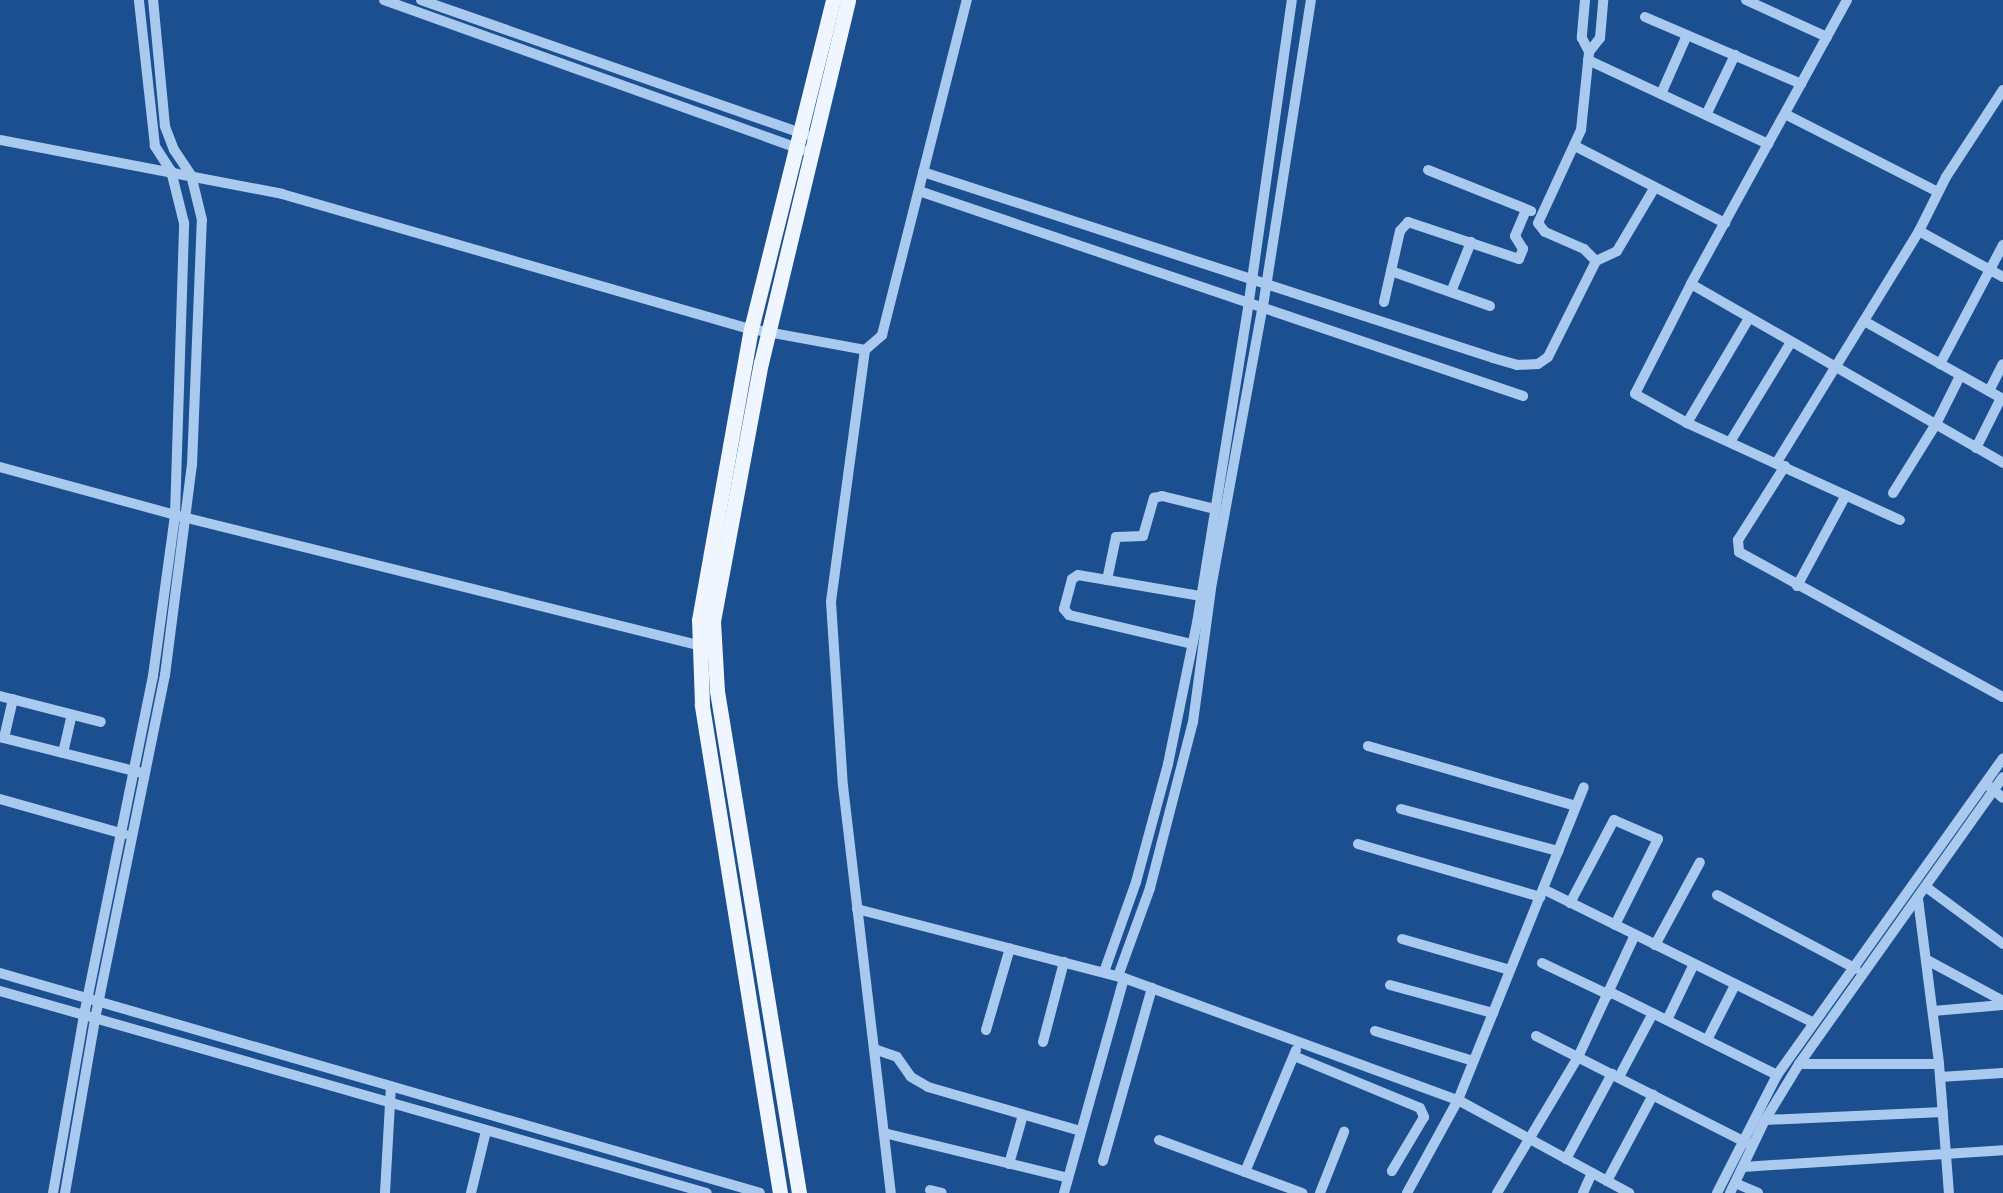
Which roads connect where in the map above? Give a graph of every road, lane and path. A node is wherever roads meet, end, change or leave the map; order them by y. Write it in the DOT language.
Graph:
graph roads {
  1 [pos="139,0"];
  2 [pos="153,0"];
  3 [pos="384,0"];
  4 [pos="422,0"];
  5 [pos="832,0"];
  6 [pos="848,0"];
  7 [pos="967,0"];
  8 [pos="1292,0"];
  9 [pos="1311,0"];
  10 [pos="1585,0"];
  11 [pos="1603,0"];
  12 [pos="1746,0"];
  13 [pos="1847,0"];
  14 [pos="1645,17"];
  15 [pos="1687,35"];
  16 [pos="1827,37"];
  17 [pos="1735,55"];
  18 [pos="1588,56"];
  19 [pos="1801,84"];
  20 [pos="1661,94"];
  21 [pos="2002,94"];
  22 [pos="1785,114"];
  23 [pos="1706,115"];
  24 [pos="0,141"];
  25 [pos="806,143"];
  26 [pos="1768,144"];
  27 [pos="1575,146"];
  28 [pos="1428,170"];
  29 [pos="171,171"];
  30 [pos="923,172"];
  31 [pos="191,175"];
  32 [pos="1655,187"];
  33 [pos="919,191"];
  34 [pos="1938,192"];
  35 [pos="1526,210"];
  36 [pos="1540,215"];
  37 [pos="1725,223"];
  38 [pos="1919,231"];
  39 [pos="1471,242"];
  40 [pos="2003,245"];
  41 [pos="1596,261"];
  42 [pos="1990,270"];
  43 [pos="1392,271"];
  44 [pos="2003,277"];
  45 [pos="1252,278"];
  46 [pos="1266,282"];
  47 [pos="1691,284"];
  48 [pos="1450,292"];
  49 [pos="1249,301"];
  50 [pos="1384,302"];
  51 [pos="1263,306"];
  52 [pos="1490,306"];
  53 [pos="1749,318"];
  54 [pos="1864,321"];
  55 [pos="751,329"];
  56 [pos="769,333"];
  57 [pos="1791,342"];
  58 [pos="865,350"];
  59 [pos="1940,364"];
  60 [pos="2003,364"];
  61 [pos="1835,368"];
  62 [pos="1960,376"];
  63 [pos="1989,391"];
  64 [pos="1523,396"];
  65 [pos="2002,398"];
  66 [pos="1687,423"];
  67 [pos="1936,424"];
  68 [pos="1730,442"];
  69 [pos="1976,448"];
  70 [pos="2003,463"];
  71 [pos="1781,464"];
  72 [pos="0,467"];
  73 [pos="1893,493"];
  74 [pos="1846,495"];
  75 [pos="1215,508"];
  76 [pos="176,515"];
  77 [pos="187,518"];
  78 [pos="1900,520"];
  79 [pos="1107,580"];
  80 [pos="1797,586"];
  81 [pos="1201,596"];
  82 [pos="1192,644"];
  83 [pos="698,645"];
  84 [pos="0,696"];
  85 [pos="2003,697"];
  86 [pos="13,699"];
  87 [pos="72,715"];
  88 [pos="100,722"];
  89 [pos="2,738"];
  90 [pos="1368,746"];
  91 [pos="63,753"];
  92 [pos="2003,758"];
  93 [pos="135,772"];
  94 [pos="147,774"];
  95 [pos="2003,777"];
  96 [pos="1989,786"];
  97 [pos="1584,787"];
  98 [pos="2003,798"];
  99 [pos="0,799"];
  100 [pos="1576,806"];
  101 [pos="1401,809"];
  102 [pos="124,834"];
  103 [pos="1358,844"];
  104 [pos="1558,851"];
  105 [pos="1700,862"];
  106 [pos="1926,887"];
  107 [pos="1541,893"];
  108 [pos="1717,895"];
  109 [pos="1918,899"];
  110 [pos="1570,903"];
  111 [pos="857,909"];
  112 [pos="1615,925"];
  113 [pos="1635,935"];
  114 [pos="1402,939"];
  115 [pos="2003,944"];
  116 [pos="1655,945"];
  117 [pos="1011,948"];
  118 [pos="1927,960"];
  119 [pos="1064,962"];
  120 [pos="1542,963"];
  121 [pos="1694,964"];
  122 [pos="1856,969"];
  123 [pos="1510,970"];
  124 [pos="1104,972"];
  125 [pos="0,973"];
  126 [pos="1121,977"];
  127 [pos="1390,985"];
  128 [pos="1735,985"];
  129 [pos="1152,988"];
  130 [pos="0,991"];
  131 [pos="1609,993"];
  132 [pos="93,1000"];
  133 [pos="2003,1003"];
  134 [pos="1933,1011"];
  135 [pos="1493,1012"];
  136 [pos="1653,1013"];
  137 [pos="90,1017"];
  138 [pos="1667,1020"];
  139 [pos="1814,1023"];
  140 [pos="986,1030"];
  141 [pos="1375,1031"];
  142 [pos="1536,1036"];
  143 [pos="1707,1040"];
  144 [pos="1043,1042"];
  145 [pos="1299,1042"];
  146 [pos="873,1049"];
  147 [pos="1294,1056"];
  148 [pos="1578,1057"];
  149 [pos="1473,1061"];
  150 [pos="1800,1064"];
  151 [pos="1940,1064"];
  152 [pos="2003,1073"];
  153 [pos="1777,1075"];
  154 [pos="1615,1076"];
  155 [pos="1940,1077"];
  156 [pos="391,1086"];
  157 [pos="1653,1095"];
  158 [pos="1458,1100"];
  159 [pos="390,1103"];
  160 [pos="1943,1112"];
  161 [pos="1023,1115"];
  162 [pos="1765,1120"];
  163 [pos="486,1131"];
  164 [pos="1080,1131"];
  165 [pos="1344,1132"];
  166 [pos="884,1133"];
  167 [pos="1159,1140"];
  168 [pos="1530,1140"];
  169 [pos="1748,1143"];
  170 [pos="2003,1150"];
  171 [pos="1946,1154"];
  172 [pos="1566,1159"];
  173 [pos="1103,1161"];
  174 [pos="1010,1164"];
  175 [pos="1743,1167"];
  176 [pos="1392,1171"];
  177 [pos="1245,1172"];
  178 [pos="1592,1173"];
  179 [pos="1068,1178"];
  180 [pos="1607,1182"];
  181 [pos="1735,1182"];
  182 [pos="930,1190"];
  183 [pos="53,1193"];
  184 [pos="65,1193"];
  185 [pos="385,1193"];
  186 [pos="471,1193"];
  187 [pos="707,1193"];
  188 [pos="760,1193"];
  189 [pos="780,1193"];
  190 [pos="799,1193"];
  191 [pos="891,1193"];
  192 [pos="942,1193"];
  193 [pos="1064,1193"];
  194 [pos="1302,1193"];
  195 [pos="1320,1193"];
  196 [pos="1407,1193"];
  197 [pos="1497,1193"];
  198 [pos="1583,1193"];
  199 [pos="1629,1193"];
  200 [pos="1717,1193"];
  201 [pos="1730,1193"];
  202 [pos="1758,1193"];
  203 [pos="1948,1193"];
  1 -- 29 [label="street"];
  2 -- 31 [label="street"];
  3 -- 25 [label="street"];
  4 -- 25 [label="street"];
  5 -- 25 [label="main road"];
  6 -- 25 [label="main road"];
  7 -- 30 [label="street"];
  8 -- 45 [label="street"];
  9 -- 46 [label="street"];
  10 -- 18 [label="street"];
  11 -- 18 [label="street"];
  12 -- 16 [label="street"];
  13 -- 16 [label="street"];
  14 -- 15 [label="street"];
  15 -- 17 [label="street"];
  15 -- 20 [label="street"];
  16 -- 19 [label="street"];
  17 -- 19 [label="street"];
  17 -- 23 [label="street"];
  18 -- 20 [label="street"];
  18 -- 27 [label="street"];
  19 -- 22 [label="street"];
  20 -- 23 [label="street"];
  21 -- 34 [label="street"];
  22 -- 26 [label="street"];
  22 -- 34 [label="street"];
  23 -- 26 [label="street"];
  24 -- 29 [label="street"];
  25 -- 55 [label="main road"];
  25 -- 56 [label="main road"];
  26 -- 37 [label="street"];
  27 -- 32 [label="street"];
  27 -- 36 [label="street"];
  28 -- 35 [label="street"];
  29 -- 31 [label="street"];
  29 -- 76 [label="street"];
  30 -- 33 [label="street"];
  30 -- 45 [label="street"];
  31 -- 55 [label="street"];
  31 -- 77 [label="street"];
  32 -- 37 [label="street"];
  32 -- 41 [label="street"];
  33 -- 49 [label="street"];
  33 -- 58 [label="street"];
  34 -- 38 [label="street"];
  35 -- 36 [label="street"];
  35 -- 39 [label="street"];
  36 -- 41 [label="street"];
  37 -- 47 [label="street"];
  38 -- 42 [label="street"];
  38 -- 54 [label="street"];
  39 -- 43 [label="street"];
  39 -- 48 [label="street"];
  40 -- 42 [label="street"];
  41 -- 46 [label="street"];
  42 -- 44 [label="street"];
  42 -- 59 [label="street"];
  43 -- 48 [label="street"];
  43 -- 50 [label="street"];
  45 -- 46 [label="street"];
  45 -- 49 [label="street"];
  46 -- 51 [label="street"];
  47 -- 53 [label="street"];
  47 -- 66 [label="street"];
  48 -- 52 [label="street"];
  49 -- 51 [label="street"];
  49 -- 75 [label="street"];
  51 -- 64 [label="street"];
  51 -- 126 [label="street"];
  53 -- 57 [label="street"];
  53 -- 66 [label="street"];
  54 -- 59 [label="street"];
  54 -- 61 [label="street"];
  55 -- 56 [label="street"];
  55 -- 83 [label="main road"];
  56 -- 58 [label="street"];
  56 -- 190 [label="main road"];
  57 -- 61 [label="street"];
  57 -- 68 [label="street"];
  58 -- 111 [label="street"];
  59 -- 62 [label="street"];
  60 -- 63 [label="street"];
  61 -- 67 [label="street"];
  61 -- 71 [label="street"];
  62 -- 63 [label="street"];
  62 -- 67 [label="street"];
  63 -- 65 [label="street"];
  65 -- 69 [label="street"];
  66 -- 68 [label="street"];
  67 -- 69 [label="street"];
  67 -- 73 [label="street"];
  68 -- 71 [label="street"];
  69 -- 70 [label="street"];
  71 -- 74 [label="street"];
  71 -- 80 [label="street"];
  72 -- 76 [label="street"];
  74 -- 78 [label="street"];
  74 -- 80 [label="street"];
  75 -- 79 [label="street"];
  75 -- 81 [label="street"];
  76 -- 77 [label="street"];
  76 -- 93 [label="street"];
  77 -- 83 [label="street"];
  77 -- 94 [label="street"];
  79 -- 81 [label="street"];
  79 -- 82 [label="street"];
  80 -- 85 [label="street"];
  81 -- 82 [label="street"];
  82 -- 124 [label="street"];
  83 -- 189 [label="main road"];
  84 -- 86 [label="street"];
  86 -- 87 [label="street"];
  86 -- 89 [label="street"];
  87 -- 88 [label="street"];
  87 -- 91 [label="street"];
  89 -- 91 [label="street"];
  90 -- 100 [label="street"];
  91 -- 93 [label="street"];
  92 -- 96 [label="street"];
  93 -- 94 [label="street"];
  93 -- 102 [label="street"];
  94 -- 132 [label="street"];
  95 -- 96 [label="street"];
  96 -- 98 [label="street"];
  96 -- 106 [label="street"];
  96 -- 122 [label="street"];
  97 -- 100 [label="street"];
  99 -- 102 [label="street"];
  100 -- 104 [label="street"];
  101 -- 104 [label="street"];
  102 -- 132 [label="street"];
  103 -- 107 [label="street"];
  104 -- 107 [label="street"];
  105 -- 116 [label="street"];
  106 -- 109 [label="street"];
  106 -- 115 [label="street"];
  107 -- 110 [label="street"];
  107 -- 123 [label="street"];
  108 -- 122 [label="street"];
  109 -- 118 [label="street"];
  109 -- 150 [label="street"];
  110 -- 112 [label="street"];
  110 -- 112 [label="street"];
  111 -- 117 [label="street"];
  111 -- 146 [label="street"];
  112 -- 113 [label="street"];
  113 -- 116 [label="street"];
  113 -- 131 [label="street"];
  114 -- 123 [label="street"];
  116 -- 121 [label="street"];
  117 -- 119 [label="street"];
  117 -- 140 [label="street"];
  118 -- 133 [label="street"];
  118 -- 134 [label="street"];
  119 -- 124 [label="street"];
  119 -- 144 [label="street"];
  120 -- 131 [label="street"];
  121 -- 128 [label="street"];
  121 -- 138 [label="street"];
  122 -- 139 [label="street"];
  123 -- 135 [label="street"];
  124 -- 126 [label="street"];
  125 -- 132 [label="street"];
  126 -- 129 [label="street"];
  126 -- 164 [label="street"];
  127 -- 135 [label="street"];
  128 -- 139 [label="street"];
  128 -- 143 [label="street"];
  129 -- 145 [label="street"];
  129 -- 173 [label="street"];
  130 -- 137 [label="street"];
  131 -- 136 [label="street"];
  131 -- 148 [label="street"];
  132 -- 137 [label="street"];
  132 -- 156 [label="street"];
  133 -- 134 [label="street"];
  134 -- 151 [label="street"];
  135 -- 149 [label="street"];
  136 -- 138 [label="street"];
  136 -- 154 [label="street"];
  137 -- 159 [label="street"];
  137 -- 183 [label="street"];
  137 -- 184 [label="street"];
  138 -- 143 [label="street"];
  139 -- 153 [label="street"];
  141 -- 149 [label="street"];
  142 -- 148 [label="street"];
  143 -- 153 [label="street"];
  145 -- 147 [label="street"];
  145 -- 158 [label="street"];
  146 -- 161 [label="street"];
  146 -- 166 [label="street"];
  147 -- 176 [label="street"];
  147 -- 177 [label="street"];
  148 -- 154 [label="street"];
  148 -- 168 [label="street"];
  149 -- 158 [label="street"];
  150 -- 151 [label="street"];
  150 -- 162 [label="street"];
  151 -- 155 [label="street"];
  152 -- 155 [label="street"];
  153 -- 169 [label="street"];
  154 -- 157 [label="street"];
  154 -- 172 [label="street"];
  155 -- 160 [label="street"];
  156 -- 159 [label="street"];
  156 -- 188 [label="street"];
  157 -- 169 [label="street"];
  157 -- 180 [label="street"];
  158 -- 168 [label="street"];
  158 -- 196 [label="street"];
  159 -- 163 [label="street"];
  159 -- 185 [label="street"];
  160 -- 162 [label="street"];
  160 -- 171 [label="street"];
  161 -- 164 [label="street"];
  161 -- 174 [label="street"];
  162 -- 169 [label="street"];
  163 -- 186 [label="street"];
  163 -- 187 [label="street"];
  164 -- 179 [label="street"];
  165 -- 195 [label="street"];
  166 -- 174 [label="street"];
  166 -- 191 [label="street"];
  167 -- 177 [label="street"];
  168 -- 172 [label="street"];
  168 -- 197 [label="street"];
  169 -- 175 [label="street"];
  169 -- 200 [label="street"];
  170 -- 171 [label="street"];
  171 -- 175 [label="street"];
  171 -- 203 [label="street"];
  172 -- 178 [label="street"];
  174 -- 179 [label="street"];
  175 -- 181 [label="street"];
  177 -- 194 [label="street"];
  178 -- 180 [label="street"];
  178 -- 198 [label="street"];
  179 -- 193 [label="street"];
  180 -- 199 [label="street"];
  181 -- 201 [label="street"];
  181 -- 202 [label="street"];
  182 -- 192 [label="street"];
}
